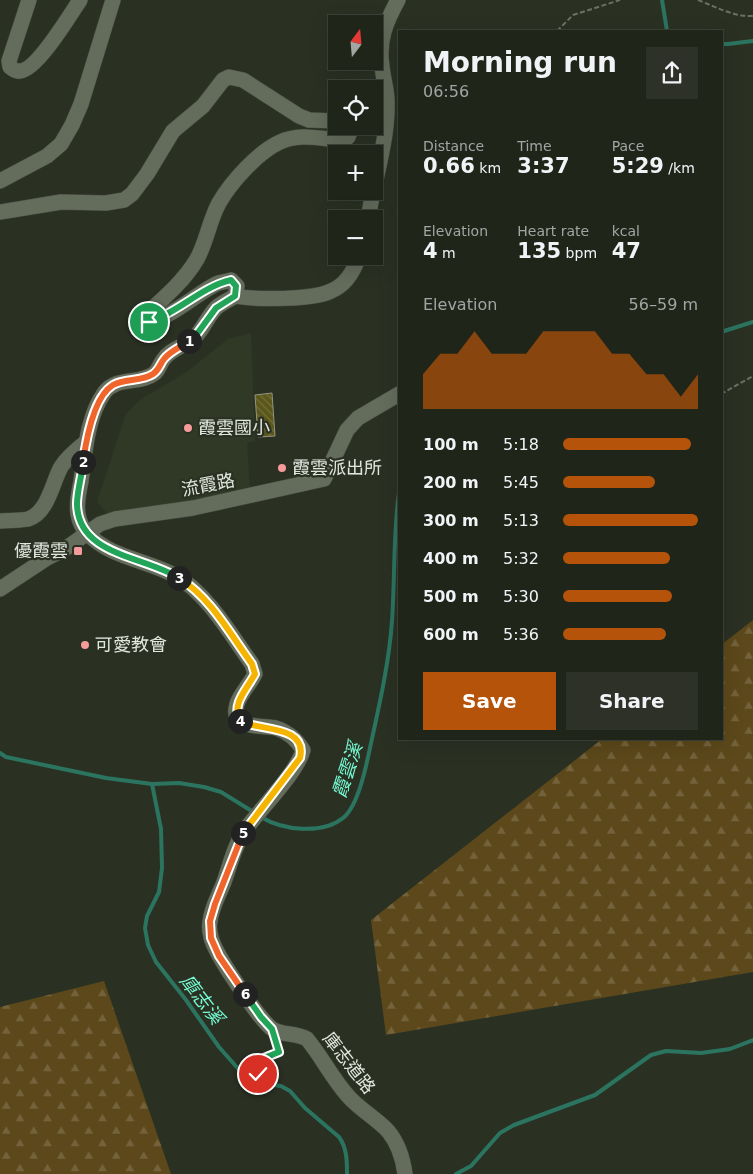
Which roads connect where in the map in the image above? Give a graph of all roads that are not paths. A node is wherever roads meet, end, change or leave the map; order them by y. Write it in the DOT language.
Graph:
graph roads {
  1 [pos="29,0"];
  2 [pos="80,0"];
  3 [pos="113,0"];
  4 [pos="398,0"];
  5 [pos="328,121"];
  6 [pos="349,135"];
  7 [pos="383,147"];
  8 [pos="0,181"];
  9 [pos="0,212"];
  10 [pos="355,265"];
  11 [pos="235,296"];
  12 [pos="398,395"];
  13 [pos="86,442"];
  14 [pos="0,521"];
  15 [pos="87,534"];
  16 [pos="0,589"];
  17 [pos="405,1174"];
  1 -- 2 [label="street"];
  3 -- 8 [label="street"];
  4 -- 7 [label="street"];
  5 -- 9 [label="street"];
  6 -- 11 [label="street"];
  10 -- 11 [label="street"];
  11 -- 13 [label="street"];
  12 -- 15 [label="street, 流霞路"];
  13 -- 14 [label="street"];
  13 -- 15 [label="street"];
  15 -- 16 [label="street, 流霞路"];
  15 -- 17 [label="street, 庫志道路"];
}
